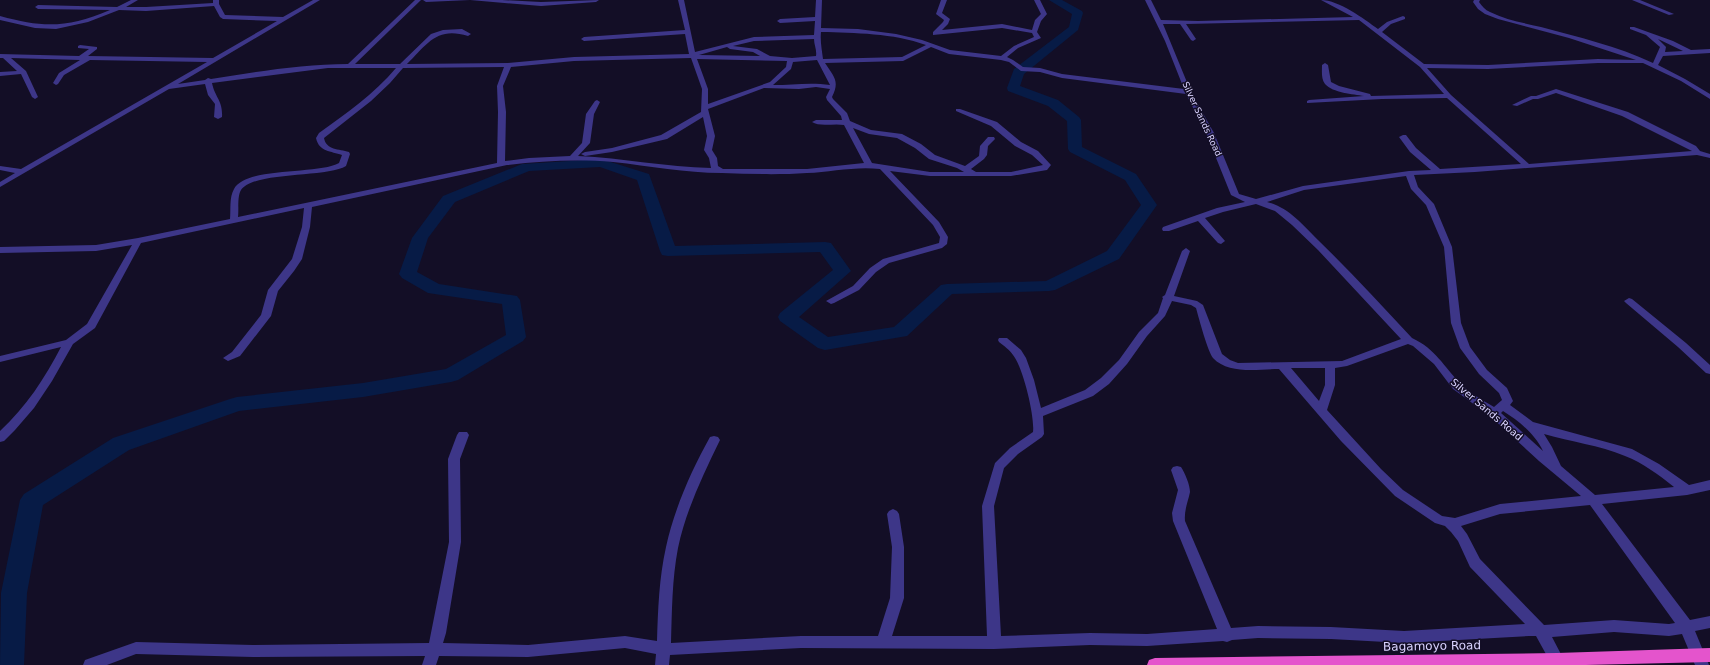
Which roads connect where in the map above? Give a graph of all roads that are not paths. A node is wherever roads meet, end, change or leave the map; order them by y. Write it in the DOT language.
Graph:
graph roads {
  1 [pos="54,0"];
  2 [pos="135,0"];
  3 [pos="317,0"];
  4 [pos="418,0"];
  5 [pos="426,0"];
  6 [pos="468,0"];
  7 [pos="473,0"];
  8 [pos="596,0"];
  9 [pos="681,0"];
  10 [pos="819,0"];
  11 [pos="944,0"];
  12 [pos="1037,0"];
  13 [pos="1148,0"];
  14 [pos="1324,0"];
  15 [pos="1477,0"];
  16 [pos="1635,0"];
  17 [pos="216,2"];
  18 [pos="120,8"];
  19 [pos="1671,14"];
  20 [pos="285,18"];
  21 [pos="1403,18"];
  22 [pos="818,19"];
  23 [pos="1361,19"];
  24 [pos="2,20"];
  25 [pos="780,21"];
  26 [pos="1160,22"];
  27 [pos="1182,23"];
  28 [pos="1632,28"];
  29 [pos="687,32"];
  30 [pos="1034,32"];
  31 [pos="1379,32"];
  32 [pos="818,33"];
  33 [pos="936,33"];
  34 [pos="468,34"];
  35 [pos="1648,34"];
  36 [pos="584,39"];
  37 [pos="1193,39"];
  38 [pos="929,44"];
  39 [pos="727,45"];
  40 [pos="80,47"];
  41 [pos="1688,51"];
  42 [pos="1710,51"];
  43 [pos="1660,54"];
  44 [pos="2,56"];
  45 [pos="693,56"];
  46 [pos="80,58"];
  47 [pos="88,58"];
  48 [pos="768,58"];
  49 [pos="1002,58"];
  50 [pos="214,60"];
  51 [pos="790,60"];
  52 [pos="820,60"];
  53 [pos="1646,62"];
  54 [pos="508,65"];
  55 [pos="1325,65"];
  56 [pos="349,66"];
  57 [pos="401,66"];
  58 [pos="1422,66"];
  59 [pos="1654,66"];
  60 [pos="24,72"];
  61 [pos="0,74"];
  62 [pos="208,80"];
  63 [pos="56,83"];
  64 [pos="764,87"];
  65 [pos="834,87"];
  66 [pos="164,88"];
  67 [pos="1188,92"];
  68 [pos="1449,96"];
  69 [pos="35,97"];
  70 [pos="1382,97"];
  71 [pos="1710,97"];
  72 [pos="597,102"];
  73 [pos="1309,102"];
  74 [pos="1515,105"];
  75 [pos="958,110"];
  76 [pos="704,111"];
  77 [pos="218,117"];
  78 [pos="816,122"];
  79 [pos="846,122"];
  80 [pos="1402,137"];
  81 [pos="991,138"];
  82 [pos="1697,153"];
  83 [pos="1710,156"];
  84 [pos="572,157"];
  85 [pos="501,165"];
  86 [pos="1526,165"];
  87 [pos="868,166"];
  88 [pos="882,167"];
  89 [pos="0,168"];
  90 [pos="721,171"];
  91 [pos="22,172"];
  92 [pos="970,172"];
  93 [pos="1438,172"];
  94 [pos="1409,173"];
  95 [pos="1385,176"];
  96 [pos="0,184"];
  97 [pos="1412,184"];
  98 [pos="1256,202"];
  99 [pos="308,206"];
  100 [pos="1200,218"];
  101 [pos="234,220"];
  102 [pos="1166,229"];
  103 [pos="138,241"];
  104 [pos="1222,241"];
  105 [pos="0,250"];
  106 [pos="1186,251"];
  107 [pos="1167,297"];
  108 [pos="1629,301"];
  109 [pos="831,302"];
  110 [pos="1003,340"];
  111 [pos="1408,340"];
  112 [pos="69,342"];
  113 [pos="228,358"];
  114 [pos="0,359"];
  115 [pos="1282,365"];
  116 [pos="1330,365"];
  117 [pos="1710,371"];
  118 [pos="1498,409"];
  119 [pos="1321,411"];
  120 [pos="1037,414"];
  121 [pos="1531,426"];
  122 [pos="464,435"];
  123 [pos="0,438"];
  124 [pos="714,440"];
  125 [pos="1555,468"];
  126 [pos="1177,470"];
  127 [pos="1710,485"];
  128 [pos="1687,490"];
  129 [pos="1592,499"];
  130 [pos="893,514"];
  131 [pos="1450,523"];
  132 [pos="1710,622"];
  133 [pos="1686,626"];
  134 [pos="1540,630"];
  135 [pos="1227,636"];
  136 [pos="883,643"];
  137 [pos="994,643"];
  138 [pos="664,649"];
  139 [pos="434,650"];
  140 [pos="1704,658"];
  141 [pos="1558,660"];
  142 [pos="1585,661"];
  143 [pos="90,665"];
  144 [pos="429,665"];
  145 [pos="662,665"];
  146 [pos="1155,665"];
  1 -- 18 [label="street"];
  2 -- 18 [label="street"];
  3 -- 20 [label="street"];
  4 -- 56 [label="street"];
  5 -- 6 [label="street"];
  7 -- 8 [label="street"];
  9 -- 29 [label="street"];
  10 -- 22 [label="street"];
  11 -- 33 [label="street"];
  12 -- 30 [label="street"];
  13 -- 26 [label="street, Silver Sands Road"];
  14 -- 23 [label="street"];
  15 -- 53 [label="street"];
  16 -- 19 [label="street"];
  17 -- 18 [label="street"];
  17 -- 20 [label="street"];
  18 -- 24 [label="street"];
  20 -- 50 [label="street"];
  21 -- 31 [label="street"];
  22 -- 25 [label="street"];
  22 -- 32 [label="street"];
  23 -- 27 [label="street"];
  23 -- 31 [label="street"];
  26 -- 27 [label="street"];
  26 -- 67 [label="street, Silver Sands Road"];
  27 -- 37 [label="street"];
  28 -- 35 [label="street"];
  29 -- 36 [label="street"];
  29 -- 45 [label="street"];
  30 -- 33 [label="street"];
  30 -- 49 [label="street"];
  31 -- 58 [label="street"];
  32 -- 38 [label="street"];
  32 -- 39 [label="street"];
  32 -- 52 [label="street"];
  33 -- 38 [label="street"];
  34 -- 57 [label="street"];
  35 -- 41 [label="street"];
  35 -- 43 [label="street"];
  38 -- 49 [label="street"];
  38 -- 52 [label="street"];
  39 -- 45 [label="street"];
  39 -- 48 [label="street"];
  40 -- 46 [label="street"];
  41 -- 42 [label="street"];
  41 -- 43 [label="street"];
  43 -- 59 [label="street"];
  44 -- 46 [label="street"];
  44 -- 60 [label="street"];
  45 -- 48 [label="street"];
  45 -- 54 [label="street"];
  45 -- 76 [label="street"];
  46 -- 47 [label="street"];
  47 -- 50 [label="street"];
  47 -- 63 [label="street"];
  48 -- 51 [label="street"];
  49 -- 67 [label="street"];
  50 -- 66 [label="street"];
  51 -- 52 [label="street"];
  51 -- 64 [label="street"];
  52 -- 65 [label="street"];
  53 -- 58 [label="street"];
  53 -- 59 [label="street"];
  54 -- 57 [label="street"];
  54 -- 85 [label="street"];
  55 -- 70 [label="street"];
  56 -- 57 [label="street"];
  56 -- 62 [label="street"];
  57 -- 101 [label="street"];
  58 -- 68 [label="street"];
  59 -- 71 [label="street"];
  60 -- 61 [label="street"];
  60 -- 69 [label="street"];
  62 -- 66 [label="street"];
  62 -- 77 [label="street"];
  64 -- 65 [label="street"];
  64 -- 76 [label="street"];
  65 -- 79 [label="street"];
  66 -- 91 [label="street"];
  67 -- 98 [label="street, Silver Sands Road"];
  68 -- 70 [label="street"];
  68 -- 86 [label="street"];
  70 -- 73 [label="street"];
  72 -- 84 [label="street"];
  74 -- 82 [label="street"];
  75 -- 92 [label="street"];
  76 -- 84 [label="street"];
  76 -- 90 [label="street"];
  78 -- 79 [label="street"];
  79 -- 87 [label="street"];
  79 -- 92 [label="street"];
  80 -- 93 [label="street"];
  81 -- 92 [label="street"];
  82 -- 83 [label="street, Silver Sands Road"];
  82 -- 86 [label="street, Silver Sands Road"];
  84 -- 85 [label="street"];
  84 -- 90 [label="street"];
  85 -- 99 [label="street"];
  86 -- 93 [label="street, Silver Sands Road"];
  87 -- 88 [label="street"];
  87 -- 90 [label="street"];
  88 -- 92 [label="street"];
  88 -- 109 [label="street"];
  89 -- 91 [label="street"];
  91 -- 96 [label="street"];
  93 -- 94 [label="street, Silver Sands Road"];
  94 -- 95 [label="street, Silver Sands Road"];
  94 -- 97 [label="street"];
  95 -- 97 [label="street"];
  95 -- 98 [label="street, Silver Sands Road"];
  97 -- 118 [label="street"];
  98 -- 100 [label="street, Silver Sands Road"];
  98 -- 111 [label="street, Silver Sands Road"];
  99 -- 101 [label="street"];
  99 -- 113 [label="street"];
  100 -- 102 [label="street, Silver Sands Road"];
  100 -- 104 [label="street"];
  101 -- 103 [label="street"];
  103 -- 105 [label="street"];
  103 -- 112 [label="street"];
  106 -- 107 [label="street"];
  107 -- 115 [label="street"];
  107 -- 120 [label="street"];
  108 -- 117 [label="street"];
  110 -- 120 [label="street"];
  111 -- 116 [label="street"];
  111 -- 118 [label="street, Silver Sands Road"];
  112 -- 114 [label="street"];
  112 -- 123 [label="street"];
  115 -- 116 [label="street"];
  115 -- 119 [label="street"];
  116 -- 119 [label="street"];
  118 -- 121 [label="street"];
  118 -- 125 [label="street, Silver Sands Road"];
  119 -- 131 [label="street"];
  120 -- 137 [label="street"];
  121 -- 125 [label="street"];
  121 -- 128 [label="street"];
  122 -- 139 [label="street"];
  124 -- 138 [label="street"];
  125 -- 129 [label="street, Silver Sands Road"];
  126 -- 135 [label="street"];
  127 -- 128 [label="street"];
  128 -- 129 [label="street"];
  129 -- 131 [label="street"];
  129 -- 133 [label="street, Silver Sands Road"];
  130 -- 136 [label="street"];
  131 -- 134 [label="street"];
  132 -- 133 [label="street"];
  133 -- 134 [label="street"];
  133 -- 140 [label="street, Silver Sands Road"];
  134 -- 135 [label="street"];
  134 -- 141 [label="street"];
  135 -- 137 [label="street"];
  136 -- 137 [label="street"];
  136 -- 138 [label="street"];
  138 -- 139 [label="street"];
  138 -- 145 [label="street"];
  139 -- 143 [label="street"];
  139 -- 144 [label="street"];
  140 -- 142 [label="highway, Bagamoyo Road"];
  141 -- 142 [label="highway, Bagamoyo Road"];
  141 -- 146 [label="highway, Bagamoyo Road"];
}
